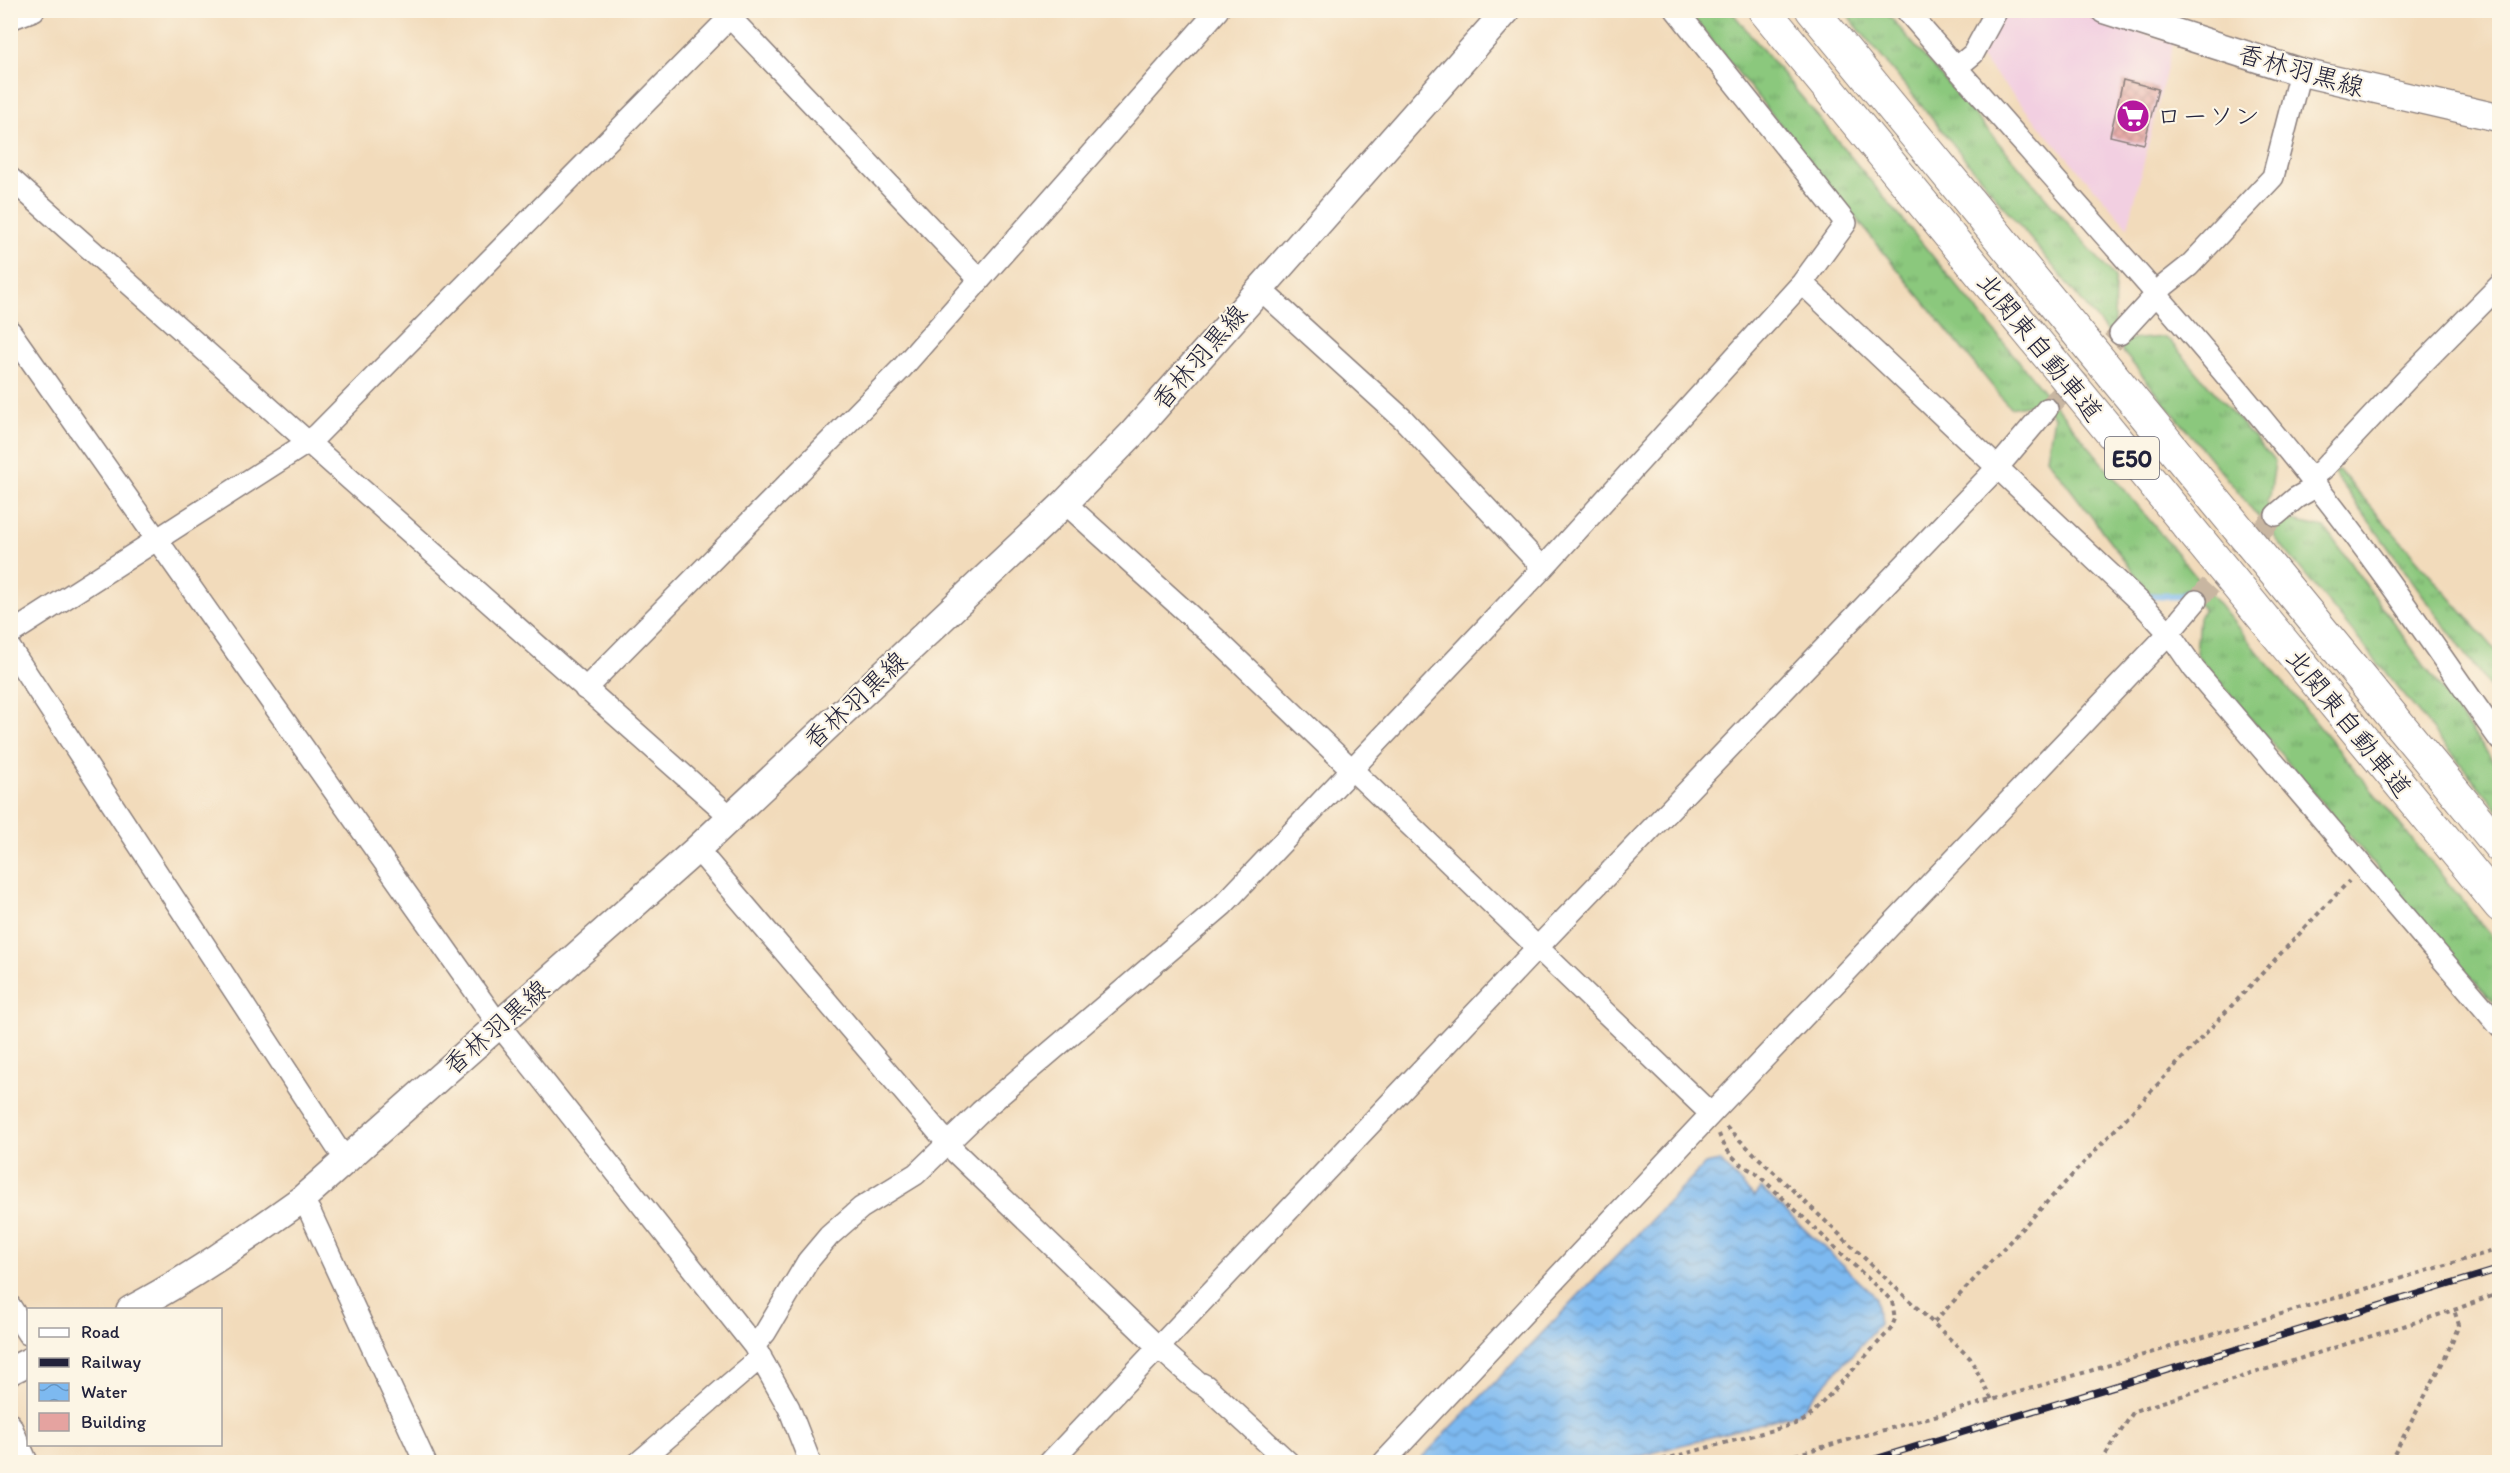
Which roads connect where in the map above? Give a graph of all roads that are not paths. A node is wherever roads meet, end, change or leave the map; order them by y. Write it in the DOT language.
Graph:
graph roads {
  1 [pos="34,10"];
  2 [pos="1218,10"];
  3 [pos="1507,10"];
  4 [pos="1676,10"];
  5 [pos="1764,10"];
  6 [pos="1812,10"];
  7 [pos="1906,10"];
  8 [pos="1997,10"];
  9 [pos="2105,10"];
  10 [pos="730,13"];
  11 [pos="10,19"];
  12 [pos="1956,68"];
  13 [pos="2300,72"];
  14 [pos="2499,118"];
  15 [pos="10,178"];
  16 [pos="980,280"];
  17 [pos="1802,283"];
  18 [pos="2499,285"];
  19 [pos="1260,289"];
  20 [pos="2156,295"];
  21 [pos="10,331"];
  22 [pos="2120,334"];
  23 [pos="2047,409"];
  24 [pos="307,443"];
  25 [pos="1998,467"];
  26 [pos="2314,482"];
  27 [pos="1065,503"];
  28 [pos="2276,515"];
  29 [pos="156,538"];
  30 [pos="1543,568"];
  31 [pos="2196,601"];
  32 [pos="2169,633"];
  33 [pos="10,634"];
  34 [pos="10,648"];
  35 [pos="585,689"];
  36 [pos="2499,740"];
  37 [pos="1352,771"];
  38 [pos="731,817"];
  39 [pos="2499,847"];
  40 [pos="698,849"];
  41 [pos="2499,906"];
  42 [pos="1538,948"];
  43 [pos="499,1025"];
  44 [pos="2499,1027"];
  45 [pos="1711,1114"];
  46 [pos="947,1144"];
  47 [pos="347,1159"];
  48 [pos="302,1199"];
  49 [pos="10,1306"];
  50 [pos="134,1308"];
  51 [pos="27,1332"];
  52 [pos="1160,1348"];
  53 [pos="757,1351"];
  54 [pos="27,1362"];
  55 [pos="10,1371"];
  56 [pos="10,1424"];
  57 [pos="27,1462"];
  58 [pos="425,1462"];
  59 [pos="639,1462"];
  60 [pos="810,1462"];
  61 [pos="1050,1462"];
  62 [pos="1288,1462"];
  63 [pos="1384,1462"];
  1 -- 11 [label="street"];
  2 -- 16 [label="street"];
  3 -- 19 [label="main road, 香林羽黒線"];
  4 -- 17 [label="street"];
  5 -- 41 [label="highway, 北関東自動車道 / E50"];
  6 -- 39 [label="highway, 北関東自動車道 / E50"];
  7 -- 12 [label="street"];
  8 -- 12 [label="street"];
  9 -- 13 [label="main road, 香林羽黒線"];
  10 -- 16 [label="street"];
  10 -- 24 [label="street"];
  12 -- 20 [label="street"];
  13 -- 14 [label="main road, 香林羽黒線"];
  13 -- 20 [label="street"];
  15 -- 24 [label="street"];
  16 -- 35 [label="street"];
  17 -- 25 [label="street"];
  17 -- 30 [label="street"];
  18 -- 26 [label="street"];
  19 -- 27 [label="main road, 香林羽黒線"];
  19 -- 30 [label="street"];
  20 -- 22 [label="street"];
  20 -- 26 [label="street"];
  21 -- 29 [label="street"];
  23 -- 25 [label="street"];
  24 -- 29 [label="street"];
  24 -- 35 [label="street"];
  25 -- 32 [label="street"];
  25 -- 42 [label="street"];
  26 -- 28 [label="street"];
  26 -- 36 [label="street"];
  27 -- 37 [label="street"];
  27 -- 38 [label="main road, 香林羽黒線"];
  29 -- 33 [label="street"];
  29 -- 43 [label="street"];
  30 -- 37 [label="street"];
  31 -- 32 [label="street"];
  32 -- 44 [label="street"];
  32 -- 45 [label="street"];
  34 -- 47 [label="street"];
  35 -- 38 [label="street"];
  37 -- 42 [label="street"];
  37 -- 46 [label="street"];
  38 -- 40 [label="main road, 香林羽黒線"];
  40 -- 43 [label="main road, 香林羽黒線"];
  40 -- 46 [label="street"];
  42 -- 45 [label="street"];
  42 -- 52 [label="street"];
  43 -- 47 [label="main road, 香林羽黒線"];
  43 -- 53 [label="street"];
  45 -- 63 [label="street"];
  46 -- 52 [label="street"];
  46 -- 53 [label="street"];
  47 -- 48 [label="main road, 香林羽黒線"];
  48 -- 50 [label="main road, 香林羽黒線"];
  48 -- 58 [label="street"];
  49 -- 51 [label="street"];
  52 -- 61 [label="street"];
  52 -- 62 [label="street"];
  53 -- 59 [label="street"];
  53 -- 60 [label="street"];
  54 -- 55 [label="main road"];
  56 -- 57 [label="street"];
}
